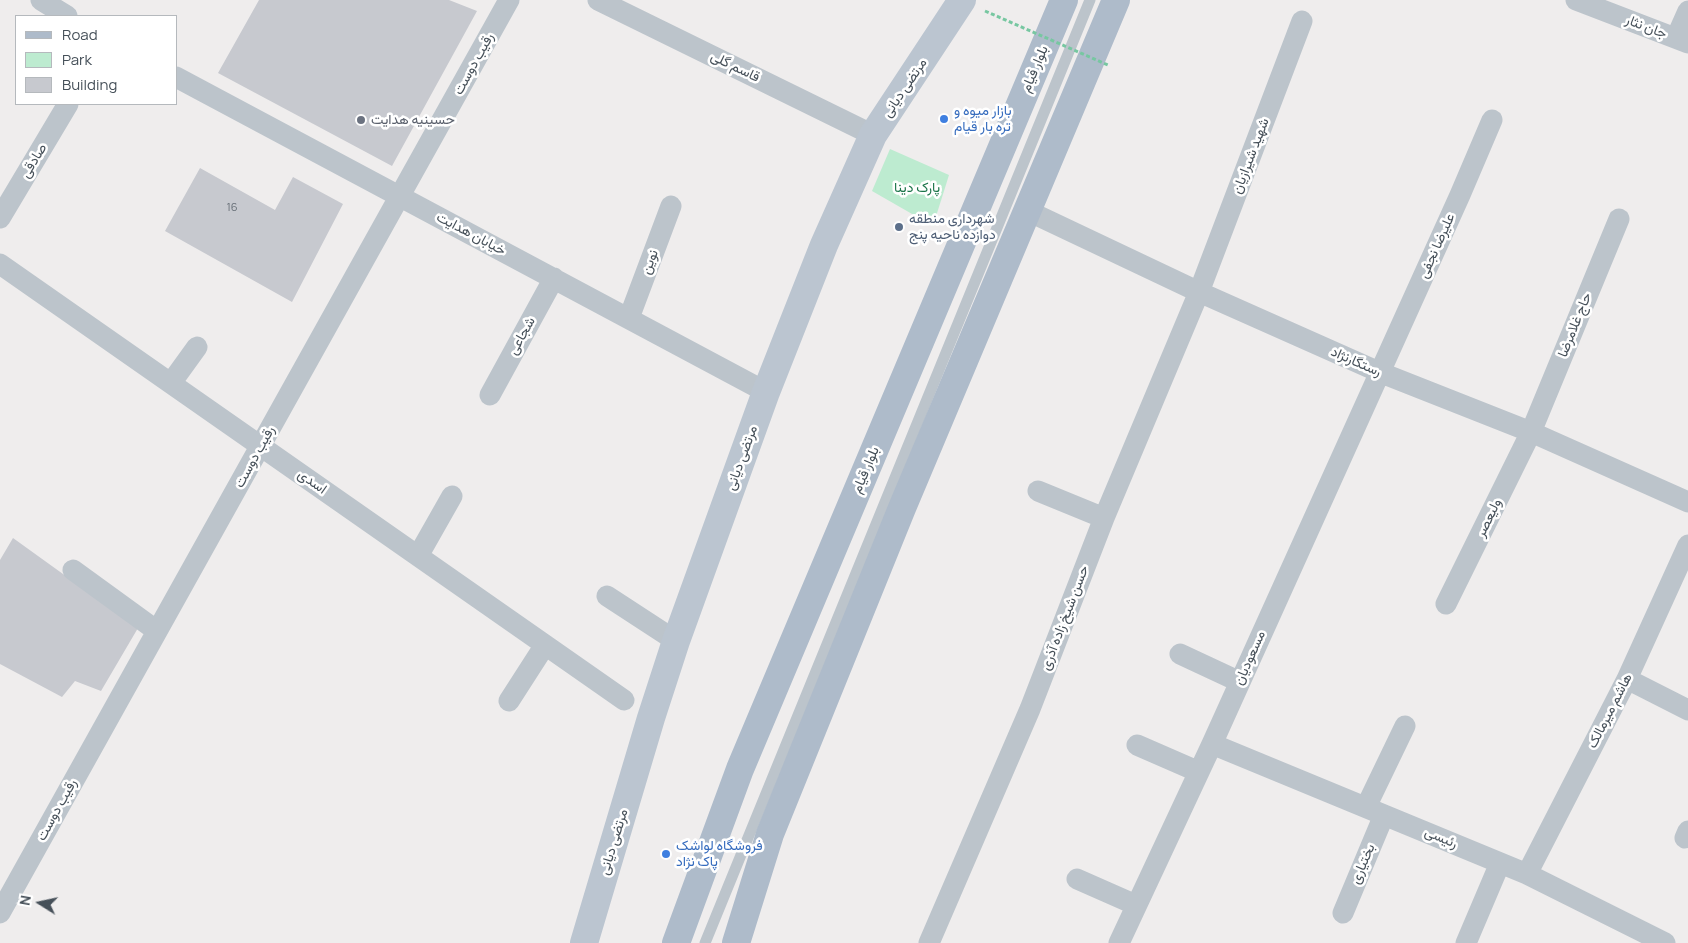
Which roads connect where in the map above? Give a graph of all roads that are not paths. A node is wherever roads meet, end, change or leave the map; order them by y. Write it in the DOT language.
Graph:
graph roads {
  1 [pos="509,0"];
  2 [pos="598,0"];
  3 [pos="1064,0"];
  4 [pos="1090,0"];
  5 [pos="1116,0"];
  6 [pos="1576,0"];
  7 [pos="44,1"];
  8 [pos="974,6"];
  9 [pos="1688,11"];
  10 [pos="66,15"];
  11 [pos="1302,20"];
  12 [pos="1682,41"];
  13 [pos="178,78"];
  14 [pos="67,105"];
  15 [pos="1492,120"];
  16 [pos="873,135"];
  17 [pos="400,197"];
  18 [pos="672,206"];
  19 [pos="1028,211"];
  20 [pos="0,218"];
  21 [pos="1619,219"];
  22 [pos="0,264"];
  23 [pos="554,278"];
  24 [pos="1199,292"];
  25 [pos="629,318"];
  26 [pos="197,347"];
  27 [pos="1380,372"];
  28 [pos="171,384"];
  29 [pos="766,392"];
  30 [pos="490,395"];
  31 [pos="1531,432"];
  32 [pos="261,446"];
  33 [pos="1038,491"];
  34 [pos="452,496"];
  35 [pos="1688,502"];
  36 [pos="1104,518"];
  37 [pos="1688,545"];
  38 [pos="418,556"];
  39 [pos="74,570"];
  40 [pos="607,596"];
  41 [pos="1446,604"];
  42 [pos="157,631"];
  43 [pos="676,641"];
  44 [pos="545,645"];
  45 [pos="1180,654"];
  46 [pos="1627,679"];
  47 [pos="1240,682"];
  48 [pos="624,700"];
  49 [pos="509,701"];
  50 [pos="1688,710"];
  51 [pos="1405,726"];
  52 [pos="1137,744"];
  53 [pos="1212,744"];
  54 [pos="1199,772"];
  55 [pos="1375,811"];
  56 [pos="1500,863"];
  57 [pos="1527,874"];
  58 [pos="1077,879"];
  59 [pos="1136,905"];
  60 [pos="0,913"];
  61 [pos="1343,913"];
  62 [pos="584,943"];
  63 [pos="676,943"];
  64 [pos="706,943"];
  65 [pos="736,943"];
  66 [pos="929,943"];
  67 [pos="1119,943"];
  68 [pos="1466,943"];
  69 [pos="1665,943"];
  1 -- 17 [label="street, رقیب دوست"];
  2 -- 16 [label="street, قاسم گلی"];
  3 -- 63 [label="main road, بلوار قیام"];
  4 -- 64 [label="lane"];
  5 -- 19 [label="main road"];
  6 -- 12 [label="street, جان نثار"];
  7 -- 10 [label="street"];
  8 -- 16 [label="street, مرتضی دیانی"];
  9 -- 12 [label="street"];
  11 -- 24 [label="street, شهید شیرازیان"];
  13 -- 17 [label="street, خیابان‌ هدایت"];
  14 -- 20 [label="street, صادقی"];
  15 -- 27 [label="street, علیرضا نجفی"];
  16 -- 29 [label="street, مرتضی دیانی"];
  17 -- 23 [label="street, خیابان‌ هدایت"];
  17 -- 32 [label="street, رقیب دوست"];
  18 -- 25 [label="street, نوین"];
  19 -- 24 [label="street, رستگارنژاد"];
  19 -- 65 [label="main road"];
  21 -- 31 [label="street, حاج غلامرضا"];
  22 -- 28 [label="street, اسدی"];
  23 -- 25 [label="street, خیابان‌ هدایت"];
  23 -- 30 [label="street, شجاعی"];
  24 -- 27 [label="street, رستگارنژاد"];
  24 -- 36 [label="street, حسن شیخ زاده آذری"];
  25 -- 29 [label="street, خیابان‌ هدایت"];
  26 -- 28 [label="street"];
  27 -- 31 [label="street, رستگارنژاد"];
  27 -- 47 [label="street, مسعودیان"];
  28 -- 32 [label="street, اسدی"];
  29 -- 43 [label="street, مرتضی دیانی"];
  31 -- 35 [label="street, رستگارنژاد"];
  31 -- 41 [label="street, ولیعصر"];
  32 -- 38 [label="street, اسدی"];
  32 -- 42 [label="street, رقیب دوست"];
  33 -- 36 [label="street"];
  34 -- 38 [label="street"];
  36 -- 66 [label="street, حسن شیخ زاده آذری"];
  37 -- 46 [label="street, هاشم میرمالک"];
  38 -- 44 [label="street, اسدی"];
  39 -- 42 [label="street"];
  40 -- 43 [label="street"];
  42 -- 60 [label="street, رقیب دوست"];
  43 -- 62 [label="street, مرتضی دیانی"];
  44 -- 48 [label="street, اسدی"];
  44 -- 49 [label="street"];
  45 -- 47 [label="street"];
  46 -- 50 [label="street"];
  46 -- 57 [label="street, هاشم میرمالک"];
  47 -- 53 [label="street, مسعودیان"];
  51 -- 55 [label="street, بختیاری"];
  52 -- 54 [label="street"];
  53 -- 54 [label="street, مسعودیان"];
  53 -- 55 [label="street, رئیسی"];
  54 -- 59 [label="street, مسعودیان"];
  55 -- 56 [label="street, رئیسی"];
  55 -- 61 [label="street, بختیاری"];
  56 -- 57 [label="street, رئیسی"];
  56 -- 68 [label="street"];
  57 -- 69 [label="street, رئیسی"];
  58 -- 59 [label="street"];
  59 -- 67 [label="street, مسعودیان"];
}
